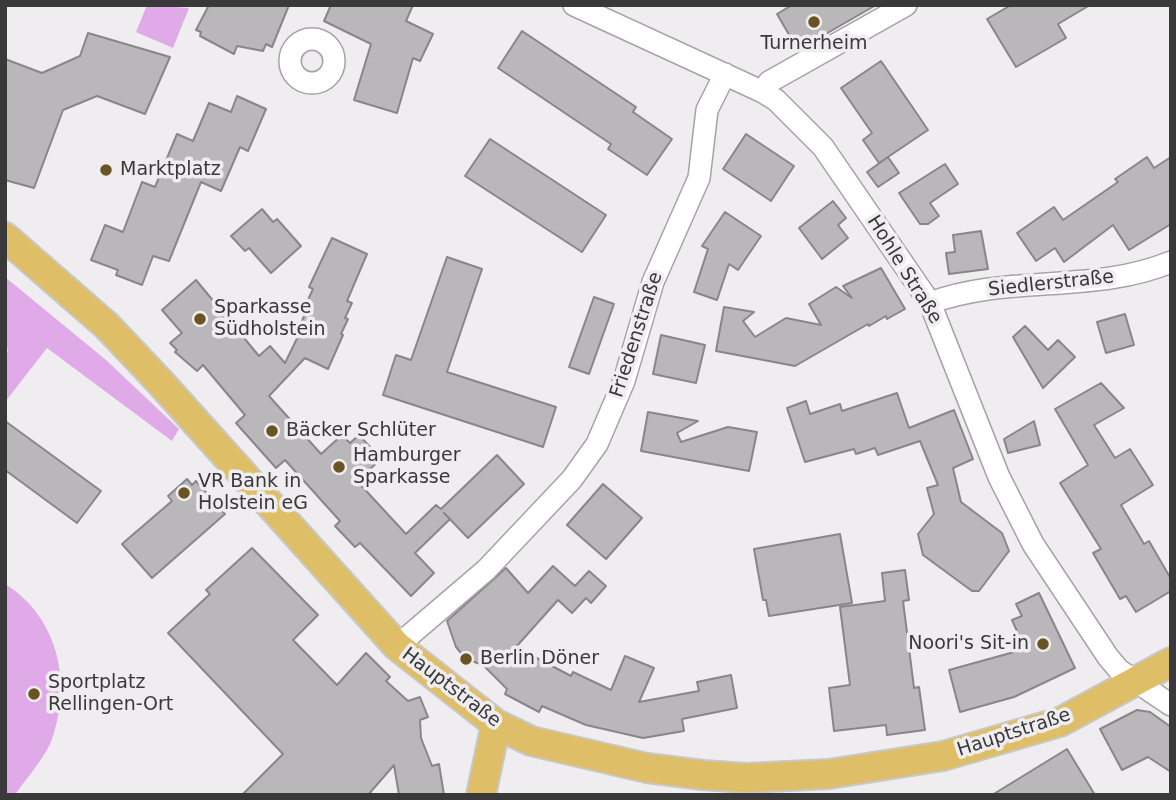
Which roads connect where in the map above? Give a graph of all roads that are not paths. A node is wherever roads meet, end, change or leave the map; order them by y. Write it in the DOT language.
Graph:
graph roads {
  1 [pos="574,5"];
  2 [pos="906,5"];
  3 [pos="724,74"];
  4 [pos="762,92"];
  5 [pos="5,237"];
  6 [pos="1171,262"];
  7 [pos="930,303"];
  8 [pos="397,646"];
  9 [pos="1171,662"];
  10 [pos="1137,682"];
  11 [pos="1171,705"];
  12 [pos="496,724"];
  13 [pos="700,785"];
  14 [pos="481,795"];
  1 -- 3 [label="street, Hohle Straße"];
  2 -- 4 [label="street"];
  3 -- 4 [label="street, Hohle Straße"];
  3 -- 8 [label="street, Friedenstraße"];
  4 -- 7 [label="street, Hohle Straße"];
  5 -- 8 [label="main road, Hauptstraße"];
  6 -- 7 [label="street, Siedlerstraße"];
  7 -- 10 [label="street, Hohle Straße"];
  8 -- 12 [label="main road, Hauptstraße"];
  9 -- 10 [label="main road, Hauptstraße"];
  10 -- 11 [label="street, Hohle Straße"];
  10 -- 13 [label="main road, Hauptstraße"];
  12 -- 13 [label="main road, Hauptstraße"];
  12 -- 14 [label="main road"];
}
